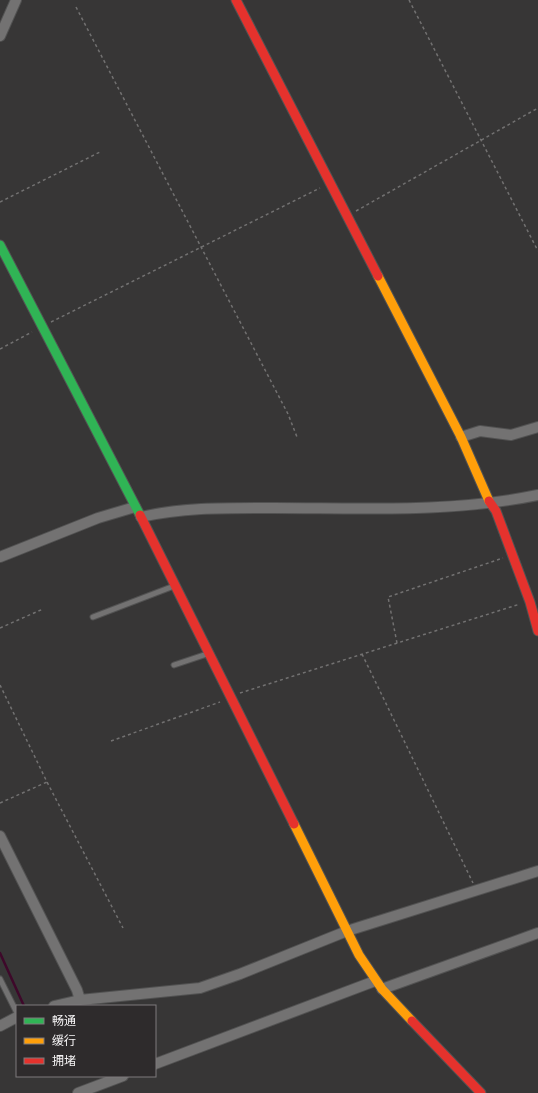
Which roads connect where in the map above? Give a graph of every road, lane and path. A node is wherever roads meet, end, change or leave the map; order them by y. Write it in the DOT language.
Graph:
graph roads {
  1 [pos="16,0"];
  2 [pos="236,0"];
  3 [pos="409,0"];
  4 [pos="76,7"];
  5 [pos="0,36"];
  6 [pos="538,108"];
  7 [pos="482,141"];
  8 [pos="100,152"];
  9 [pos="330,183"];
  10 [pos="0,202"];
  11 [pos="347,216"];
  12 [pos="0,245"];
  13 [pos="200,247"];
  14 [pos="538,251"];
  15 [pos="43,326"];
  16 [pos="0,349"];
  17 [pos="538,427"];
  18 [pos="297,437"];
  19 [pos="462,441"];
  20 [pos="538,495"];
  21 [pos="491,504"];
  22 [pos="135,507"];
  23 [pos="140,517"];
  24 [pos="512,554"];
  25 [pos="0,557"];
  26 [pos="175,586"];
  27 [pos="530,602"];
  28 [pos="43,608"];
  29 [pos="93,617"];
  30 [pos="0,628"];
  31 [pos="538,631"];
  32 [pos="397,643"];
  33 [pos="209,653"];
  34 [pos="362,654"];
  35 [pos="174,665"];
  36 [pos="0,685"];
  37 [pos="231,698"];
  38 [pos="111,741"];
  39 [pos="47,782"];
  40 [pos="0,803"];
  41 [pos="0,836"];
  42 [pos="538,871"];
  43 [pos="476,891"];
  44 [pos="123,928"];
  45 [pos="538,932"];
  46 [pos="348,933"];
  47 [pos="0,979"];
  48 [pos="375,981"];
  49 [pos="382,989"];
  50 [pos="80,1000"];
  51 [pos="58,1005"];
  52 [pos="16,1011"];
  53 [pos="16,1018"];
  54 [pos="0,1026"];
  55 [pos="156,1064"];
  56 [pos="120,1077"];
  57 [pos="78,1093"];
  58 [pos="481,1093"];
  1 -- 5 [label="street"];
  2 -- 9 [label="street"];
  3 -- 7 [label="path"];
  4 -- 13 [label="path"];
  6 -- 7 [label="path"];
  7 -- 11 [label="path"];
  7 -- 14 [label="path"];
  8 -- 10 [label="path"];
  9 -- 11 [label="street"];
  9 -- 13 [label="path"];
  11 -- 19 [label="street"];
  12 -- 15 [label="street"];
  13 -- 15 [label="path"];
  13 -- 18 [label="path"];
  15 -- 16 [label="path"];
  15 -- 22 [label="street"];
  17 -- 19 [label="street"];
  19 -- 21 [label="street"];
  20 -- 21 [label="street"];
  21 -- 23 [label="street"];
  21 -- 24 [label="street"];
  22 -- 23 [label="street"];
  22 -- 25 [label="street"];
  23 -- 26 [label="street"];
  24 -- 27 [label="street"];
  24 -- 32 [label="path"];
  26 -- 29 [label="lane"];
  26 -- 33 [label="street"];
  27 -- 31 [label="street"];
  27 -- 32 [label="path"];
  28 -- 30 [label="path"];
  32 -- 34 [label="path"];
  33 -- 35 [label="lane"];
  33 -- 37 [label="street"];
  34 -- 37 [label="path"];
  34 -- 43 [label="path"];
  36 -- 39 [label="path"];
  37 -- 38 [label="path"];
  37 -- 46 [label="street"];
  39 -- 40 [label="path"];
  39 -- 44 [label="path"];
  41 -- 50 [label="street"];
  42 -- 43 [label="street"];
  43 -- 46 [label="street"];
  45 -- 49 [label="street"];
  46 -- 48 [label="street"];
  46 -- 50 [label="street"];
  47 -- 52 [label="lane"];
  48 -- 49 [label="street"];
  48 -- 55 [label="street"];
  49 -- 58 [label="street"];
  50 -- 51 [label="street"];
  53 -- 54 [label="street"];
  56 -- 57 [label="street"];
}
